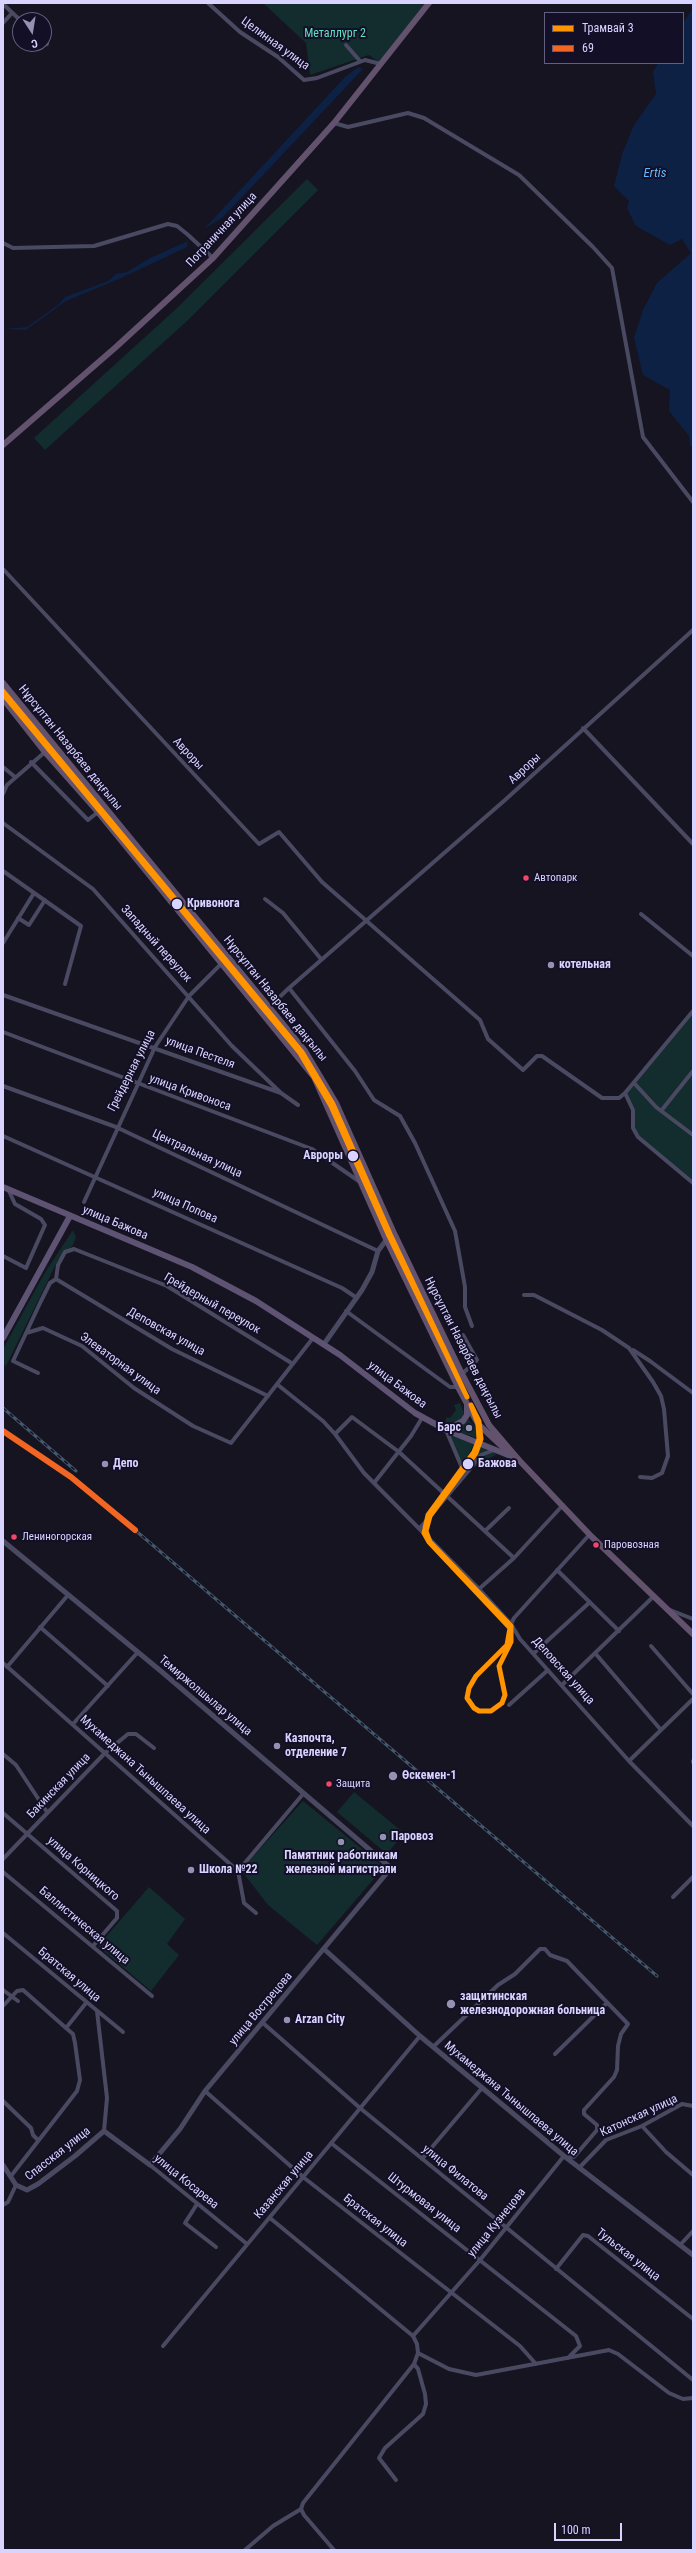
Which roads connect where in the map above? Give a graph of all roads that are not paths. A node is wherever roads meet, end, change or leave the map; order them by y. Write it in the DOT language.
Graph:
graph roads {
  1 [pos="208,3"];
  2 [pos="429,3"];
  3 [pos="3,4"];
  4 [pos="12,13"];
  5 [pos="3,23"];
  6 [pos="346,45"];
  7 [pos="360,61"];
  8 [pos="381,64"];
  9 [pos="334,123"];
  10 [pos="3,243"];
  11 [pos="213,258"];
  12 [pos="3,445"];
  13 [pos="693,502"];
  14 [pos="3,569"];
  15 [pos="693,630"];
  16 [pos="3,683"];
  17 [pos="3,699"];
  18 [pos="583,728"];
  19 [pos="53,745"];
  20 [pos="44,751"];
  21 [pos="31,762"];
  22 [pos="3,767"];
  23 [pos="15,777"];
  24 [pos="3,794"];
  25 [pos="98,812"];
  26 [pos="3,823"];
  27 [pos="693,844"];
  28 [pos="3,871"];
  29 [pos="34,893"];
  30 [pos="265,899"];
  31 [pos="45,900"];
  32 [pos="641,914"];
  33 [pos="18,918"];
  34 [pos="368,920"];
  35 [pos="3,943"];
  36 [pos="693,956"];
  37 [pos="321,959"];
  38 [pos="221,964"];
  39 [pos="65,984"];
  40 [pos="289,988"];
  41 [pos="3,995"];
  42 [pos="189,996"];
  43 [pos="269,1007"];
  44 [pos="693,1011"];
  45 [pos="262,1014"];
  46 [pos="3,1032"];
  47 [pos="155,1048"];
  48 [pos="693,1071"];
  49 [pos="634,1083"];
  50 [pos="136,1084"];
  51 [pos="3,1086"];
  52 [pos="281,1093"];
  53 [pos="625,1093"];
  54 [pos="298,1105"];
  55 [pos="661,1111"];
  56 [pos="116,1127"];
  57 [pos="692,1133"];
  58 [pos="3,1136"];
  59 [pos="94,1176"];
  60 [pos="370,1180"];
  61 [pos="693,1183"];
  62 [pos="363,1184"];
  63 [pos="5,1188"];
  64 [pos="84,1202"];
  65 [pos="70,1216"];
  66 [pos="393,1231"];
  67 [pos="386,1239"];
  68 [pos="378,1251"];
  69 [pos="3,1256"];
  70 [pos="56,1279"];
  71 [pos="524,1295"];
  72 [pos="357,1298"];
  73 [pos="346,1311"];
  74 [pos="472,1326"];
  75 [pos="26,1333"];
  76 [pos="462,1335"];
  77 [pos="3,1338"];
  78 [pos="313,1338"];
  79 [pos="324,1344"];
  80 [pos="629,1348"];
  81 [pos="293,1364"];
  82 [pos="38,1373"];
  83 [pos="462,1374"];
  84 [pos="278,1385"];
  85 [pos="458,1387"];
  86 [pos="693,1393"];
  87 [pos="268,1396"];
  88 [pos="467,1405"];
  89 [pos="422,1418"];
  90 [pos="446,1430"];
  91 [pos="335,1434"];
  92 [pos="494,1450"];
  93 [pos="399,1452"];
  94 [pos="518,1459"];
  95 [pos="465,1475"];
  96 [pos="640,1477"];
  97 [pos="374,1483"];
  98 [pos="448,1495"];
  99 [pos="563,1504"];
  100 [pos="509,1508"];
  101 [pos="420,1528"];
  102 [pos="485,1531"];
  103 [pos="590,1534"];
  104 [pos="3,1541"];
  105 [pos="514,1558"];
  106 [pos="557,1570"];
  107 [pos="479,1589"];
  108 [pos="68,1594"];
  109 [pos="654,1596"];
  110 [pos="590,1602"];
  111 [pos="666,1608"];
  112 [pos="693,1619"];
  113 [pos="511,1624"];
  114 [pos="40,1627"];
  115 [pos="619,1631"];
  116 [pos="693,1634"];
  117 [pos="651,1646"];
  118 [pos="138,1652"];
  119 [pos="534,1653"];
  120 [pos="595,1653"];
  121 [pos="3,1663"];
  122 [pos="7,1667"];
  123 [pos="548,1670"];
  124 [pos="562,1685"];
  125 [pos="108,1686"];
  126 [pos="693,1694"];
  127 [pos="693,1699"];
  128 [pos="509,1705"];
  129 [pos="73,1724"];
  130 [pos="661,1730"];
  131 [pos="154,1748"];
  132 [pos="105,1753"];
  133 [pos="3,1754"];
  134 [pos="629,1760"];
  135 [pos="303,1794"];
  136 [pos="47,1812"];
  137 [pos="3,1813"];
  138 [pos="693,1826"];
  139 [pos="27,1834"];
  140 [pos="3,1859"];
  141 [pos="391,1868"];
  142 [pos="238,1871"];
  143 [pos="3,1872"];
  144 [pos="693,1877"];
  145 [pos="673,1897"];
  146 [pos="256,1912"];
  147 [pos="3,1933"];
  148 [pos="93,1946"];
  149 [pos="324,1949"];
  150 [pos="3,1990"];
  151 [pos="11,1996"];
  152 [pos="152,1996"];
  153 [pos="18,2001"];
  154 [pos="86,2002"];
  155 [pos="607,2003"];
  156 [pos="3,2006"];
  157 [pos="97,2011"];
  158 [pos="263,2023"];
  159 [pos="66,2028"];
  160 [pos="123,2032"];
  161 [pos="420,2036"];
  162 [pos="434,2047"];
  163 [pos="555,2054"];
  164 [pos="482,2088"];
  165 [pos="205,2090"];
  166 [pos="3,2101"];
  167 [pos="693,2106"];
  168 [pos="360,2108"];
  169 [pos="642,2126"];
  170 [pos="104,2131"];
  171 [pos="112,2134"];
  172 [pos="38,2140"];
  173 [pos="331,2143"];
  174 [pos="564,2156"];
  175 [pos="422,2159"];
  176 [pos="3,2165"];
  177 [pos="150,2165"];
  178 [pos="579,2168"];
  179 [pos="693,2175"];
  180 [pos="11,2176"];
  181 [pos="303,2177"];
  182 [pos="16,2185"];
  183 [pos="197,2204"];
  184 [pos="3,2205"];
  185 [pos="270,2218"];
  186 [pos="506,2228"];
  187 [pos="693,2230"];
  188 [pos="247,2244"];
  189 [pos="680,2245"];
  190 [pos="216,2247"];
  191 [pos="693,2255"];
  192 [pos="480,2260"];
  193 [pos="556,2269"];
  194 [pos="451,2293"];
  195 [pos="693,2320"];
  196 [pos="413,2336"];
  197 [pos="163,2346"];
  198 [pos="418,2353"];
  199 [pos="568,2358"];
  200 [pos="414,2364"];
  201 [pos="536,2364"];
  202 [pos="693,2380"];
  203 [pos="693,2398"];
  204 [pos="396,2480"];
  205 [pos="301,2509"];
  206 [pos="244,2550"];
  207 [pos="334,2550"];
  1 -- 7 [label="street, Целинная улица"];
  2 -- 8 [label="highway, Пограничная улица"];
  3 -- 4 [label="street"];
  4 -- 5 [label="street"];
  6 -- 7 [label="street"];
  7 -- 8 [label="street, Целинная улица"];
  8 -- 9 [label="highway, Пограничная улица"];
  9 -- 11 [label="highway, Пограничная улица"];
  9 -- 13 [label="street"];
  10 -- 11 [label="street"];
  11 -- 12 [label="highway, Пограничная улица"];
  14 -- 34 [label="street, Авроры"];
  15 -- 18 [label="street, Авроры"];
  16 -- 19 [label="highway, Нұрсұлтан Назарбаев даңғылы"];
  17 -- 20 [label="highway, Нұрсұлтан Назарбаев даңғылы"];
  18 -- 27 [label="street"];
  18 -- 34 [label="street, Авроры"];
  19 -- 20 [label="street"];
  19 -- 43 [label="highway, Нұрсұлтан Назарбаев даңғылы"];
  20 -- 21 [label="street"];
  20 -- 25 [label="highway, Нұрсұлтан Назарбаев даңғылы"];
  21 -- 23 [label="street"];
  21 -- 25 [label="street"];
  22 -- 23 [label="street"];
  23 -- 24 [label="street"];
  25 -- 38 [label="highway, Нұрсұлтан Назарбаев даңғылы"];
  26 -- 42 [label="street, Западный переулок"];
  28 -- 29 [label="street"];
  29 -- 31 [label="street"];
  29 -- 33 [label="street"];
  30 -- 37 [label="street"];
  31 -- 33 [label="street"];
  31 -- 39 [label="street"];
  32 -- 36 [label="street"];
  33 -- 35 [label="street"];
  34 -- 37 [label="street, Авроры"];
  34 -- 53 [label="street"];
  37 -- 40 [label="street, Авроры"];
  38 -- 42 [label="street, Грейдерная улица"];
  38 -- 45 [label="highway, Нұрсұлтан Назарбаев даңғылы"];
  40 -- 43 [label="street, Авроры"];
  40 -- 74 [label="street"];
  41 -- 47 [label="street, улица Пестеля"];
  42 -- 47 [label="street, Грейдерная улица"];
  42 -- 52 [label="street, Западный переулок"];
  43 -- 45 [label="street, Авроры"];
  43 -- 60 [label="highway, Нұрсұлтан Назарбаев даңғылы"];
  44 -- 49 [label="street"];
  45 -- 62 [label="highway, Нұрсұлтан Назарбаев даңғылы"];
  46 -- 50 [label="street, улица Кривоноса"];
  47 -- 50 [label="street, Грейдерная улица"];
  47 -- 52 [label="street, улица Пестеля"];
  48 -- 55 [label="street"];
  49 -- 53 [label="street"];
  49 -- 55 [label="street"];
  50 -- 56 [label="street, Грейдерная улица"];
  50 -- 62 [label="street, улица Кривоноса"];
  51 -- 56 [label="street, Центральная улица"];
  52 -- 54 [label="street, улица Пестеля"];
  53 -- 61 [label="street"];
  55 -- 57 [label="street"];
  56 -- 59 [label="street, Грейдерная улица"];
  56 -- 68 [label="street, Центральная улица"];
  58 -- 59 [label="street, улица Попова"];
  59 -- 64 [label="street, Грейдерная улица"];
  59 -- 72 [label="street, улица Попова"];
  60 -- 62 [label="street"];
  60 -- 66 [label="highway, Нұрсұлтан Назарбаев даңғылы"];
  62 -- 67 [label="highway, Нұрсұлтан Назарбаев даңғылы"];
  63 -- 65 [label="main road, улица Бажова"];
  63 -- 69 [label="street"];
  65 -- 77 [label="main road"];
  65 -- 78 [label="main road, улица Бажова"];
  66 -- 67 [label="street"];
  66 -- 83 [label="highway, Нұрсұлтан Назарбаев даңғылы"];
  67 -- 68 [label="street"];
  67 -- 85 [label="highway, Нұрсұлтан Назарбаев даңғылы"];
  68 -- 72 [label="street"];
  70 -- 75 [label="street"];
  70 -- 81 [label="street, Грейдерный переулок"];
  70 -- 87 [label="street, Деповская улица"];
  71 -- 80 [label="street"];
  72 -- 73 [label="street"];
  73 -- 79 [label="street"];
  73 -- 85 [label="street"];
  75 -- 82 [label="street"];
  75 -- 87 [label="street, Элеваторная улица"];
  76 -- 83 [label="street"];
  78 -- 79 [label="main road, улица Бажова"];
  78 -- 81 [label="street"];
  79 -- 89 [label="main road, улица Бажова"];
  80 -- 86 [label="street"];
  80 -- 96 [label="street"];
  81 -- 84 [label="street"];
  83 -- 94 [label="highway, Нұрсұлтан Назарбаев даңғылы"];
  84 -- 87 [label="street"];
  84 -- 91 [label="street, Деповская улица"];
  85 -- 88 [label="highway, Нұрсұлтан Назарбаев даңғылы"];
  88 -- 90 [label="main road"];
  88 -- 94 [label="highway, Нұрсұлтан Назарбаев даңғылы"];
  89 -- 90 [label="main road, улица Бажова"];
  89 -- 93 [label="street"];
  90 -- 92 [label="main road, улица Бажова"];
  90 -- 95 [label="street"];
  91 -- 93 [label="street"];
  91 -- 97 [label="street, Деповская улица"];
  92 -- 94 [label="main road, улица Бажова"];
  92 -- 95 [label="street"];
  93 -- 97 [label="street"];
  93 -- 98 [label="street"];
  94 -- 99 [label="highway, улица Бажова"];
  95 -- 98 [label="street"];
  97 -- 101 [label="street, Деповская улица"];
  98 -- 101 [label="street"];
  98 -- 102 [label="street"];
  99 -- 103 [label="highway, улица Бажова"];
  99 -- 105 [label="street"];
  100 -- 102 [label="street"];
  101 -- 107 [label="street, Деповская улица"];
  102 -- 105 [label="street"];
  103 -- 106 [label="street"];
  103 -- 109 [label="highway, улица Бажова"];
  104 -- 108 [label="street, Темиржолшылар улица"];
  105 -- 107 [label="street"];
  106 -- 110 [label="street"];
  106 -- 113 [label="street"];
  107 -- 113 [label="street, Деповская улица"];
  108 -- 114 [label="street"];
  108 -- 118 [label="street, Темиржолшылар улица"];
  109 -- 111 [label="highway, улица Бажова"];
  109 -- 115 [label="street"];
  110 -- 115 [label="street"];
  110 -- 119 [label="street"];
  111 -- 112 [label="street"];
  111 -- 116 [label="highway, улица Бажова"];
  113 -- 119 [label="street, Деповская улица"];
  114 -- 122 [label="street"];
  114 -- 125 [label="street"];
  115 -- 120 [label="street"];
  117 -- 126 [label="street"];
  118 -- 125 [label="street"];
  118 -- 135 [label="street, Темиржолшылар улица"];
  119 -- 123 [label="street, Деповская улица"];
  120 -- 124 [label="street"];
  120 -- 130 [label="street"];
  121 -- 122 [label="street, Мухамеджана Тынышпаева улица"];
  122 -- 129 [label="street, Мухамеджана Тынышпаева улица"];
  123 -- 124 [label="street, Деповская улица"];
  123 -- 128 [label="street"];
  124 -- 134 [label="street, Деповская улица"];
  125 -- 129 [label="street"];
  127 -- 130 [label="street"];
  129 -- 132 [label="street, Мухамеджана Тынышпаева улица"];
  130 -- 134 [label="street"];
  131 -- 132 [label="street, Бакинская улица"];
  132 -- 136 [label="street, Бакинская улица"];
  132 -- 142 [label="street, Мухамеджана Тынышпаева улица"];
  133 -- 136 [label="street"];
  134 -- 138 [label="street, Деповская улица"];
  135 -- 141 [label="street, Темиржолшылар улица"];
  135 -- 142 [label="street"];
  136 -- 139 [label="street, Бакинская улица"];
  137 -- 139 [label="street, улица Корницкого"];
  139 -- 140 [label="street, Бакинская улица"];
  139 -- 148 [label="street, улица Корницкого"];
  141 -- 149 [label="street, улица Вострецова"];
  142 -- 146 [label="street"];
  143 -- 148 [label="street, Баллистическая улица"];
  144 -- 145 [label="street"];
  147 -- 154 [label="street, Братская улица"];
  148 -- 152 [label="street, Баллистическая улица"];
  149 -- 158 [label="street, улица Вострецова"];
  149 -- 161 [label="street, Мухамеджана Тынышпаева улица"];
  150 -- 151 [label="street"];
  151 -- 153 [label="street"];
  151 -- 156 [label="street"];
  151 -- 159 [label="street"];
  154 -- 157 [label="street, Братская улица"];
  154 -- 159 [label="street"];
  155 -- 162 [label="street, улица Кузнецова"];
  155 -- 163 [label="street"];
  155 -- 174 [label="street, улица Кузнецова"];
  157 -- 160 [label="street, Братская улица"];
  157 -- 170 [label="street"];
  158 -- 165 [label="street, улица Вострецова"];
  158 -- 168 [label="street, улица Филатова"];
  159 -- 172 [label="street"];
  161 -- 162 [label="street, Мухамеджана Тынышпаева улица"];
  161 -- 168 [label="street, Казанская улица"];
  162 -- 164 [label="street, Мухамеджана Тынышпаева улица"];
  164 -- 174 [label="street, Мухамеджана Тынышпаева улица"];
  164 -- 175 [label="street"];
  165 -- 177 [label="street, улица Вострецова"];
  165 -- 181 [label="street, Братская улица"];
  166 -- 172 [label="street"];
  167 -- 169 [label="street, Катонская улица"];
  168 -- 173 [label="street, Казанская улица"];
  168 -- 175 [label="street, улица Филатова"];
  169 -- 178 [label="street, Катонская улица"];
  169 -- 179 [label="street"];
  170 -- 171 [label="street, Спасская улица"];
  170 -- 182 [label="street, Спасская улица"];
  171 -- 177 [label="street, улица Косарева"];
  172 -- 180 [label="street"];
  173 -- 181 [label="street, Казанская улица"];
  173 -- 192 [label="street, Штурмовая улица"];
  174 -- 178 [label="street, Мухамеджана Тынышпаева улица"];
  174 -- 186 [label="street, улица Кузнецова"];
  175 -- 186 [label="street, улица Филатова"];
  176 -- 180 [label="street, Спасская улица"];
  177 -- 183 [label="street, улица Косарева"];
  178 -- 189 [label="street, Мухамеджана Тынышпаева улица"];
  180 -- 182 [label="street, Спасская улица"];
  181 -- 185 [label="street, Казанская улица"];
  181 -- 194 [label="street, Братская улица"];
  182 -- 184 [label="street"];
  183 -- 188 [label="street, улица Косарева"];
  183 -- 190 [label="street"];
  185 -- 188 [label="street, Казанская улица"];
  185 -- 196 [label="street"];
  186 -- 192 [label="street, улица Кузнецова"];
  186 -- 193 [label="street, улица Филатова"];
  187 -- 189 [label="street"];
  188 -- 197 [label="street, Казанская улица"];
  189 -- 191 [label="street, Мухамеджана Тынышпаева улица"];
  192 -- 194 [label="street, улица Кузнецова"];
  192 -- 199 [label="street, Штурмовая улица"];
  193 -- 195 [label="street, Тульская улица"];
  193 -- 202 [label="street, улица Филатова"];
  194 -- 196 [label="street, улица Кузнецова"];
  194 -- 201 [label="street, Братская улица"];
  196 -- 198 [label="street"];
  198 -- 200 [label="street"];
  198 -- 201 [label="street"];
  199 -- 201 [label="street"];
  199 -- 203 [label="street"];
  200 -- 204 [label="street"];
  200 -- 205 [label="street"];
  205 -- 206 [label="street"];
  205 -- 207 [label="street"];
}
